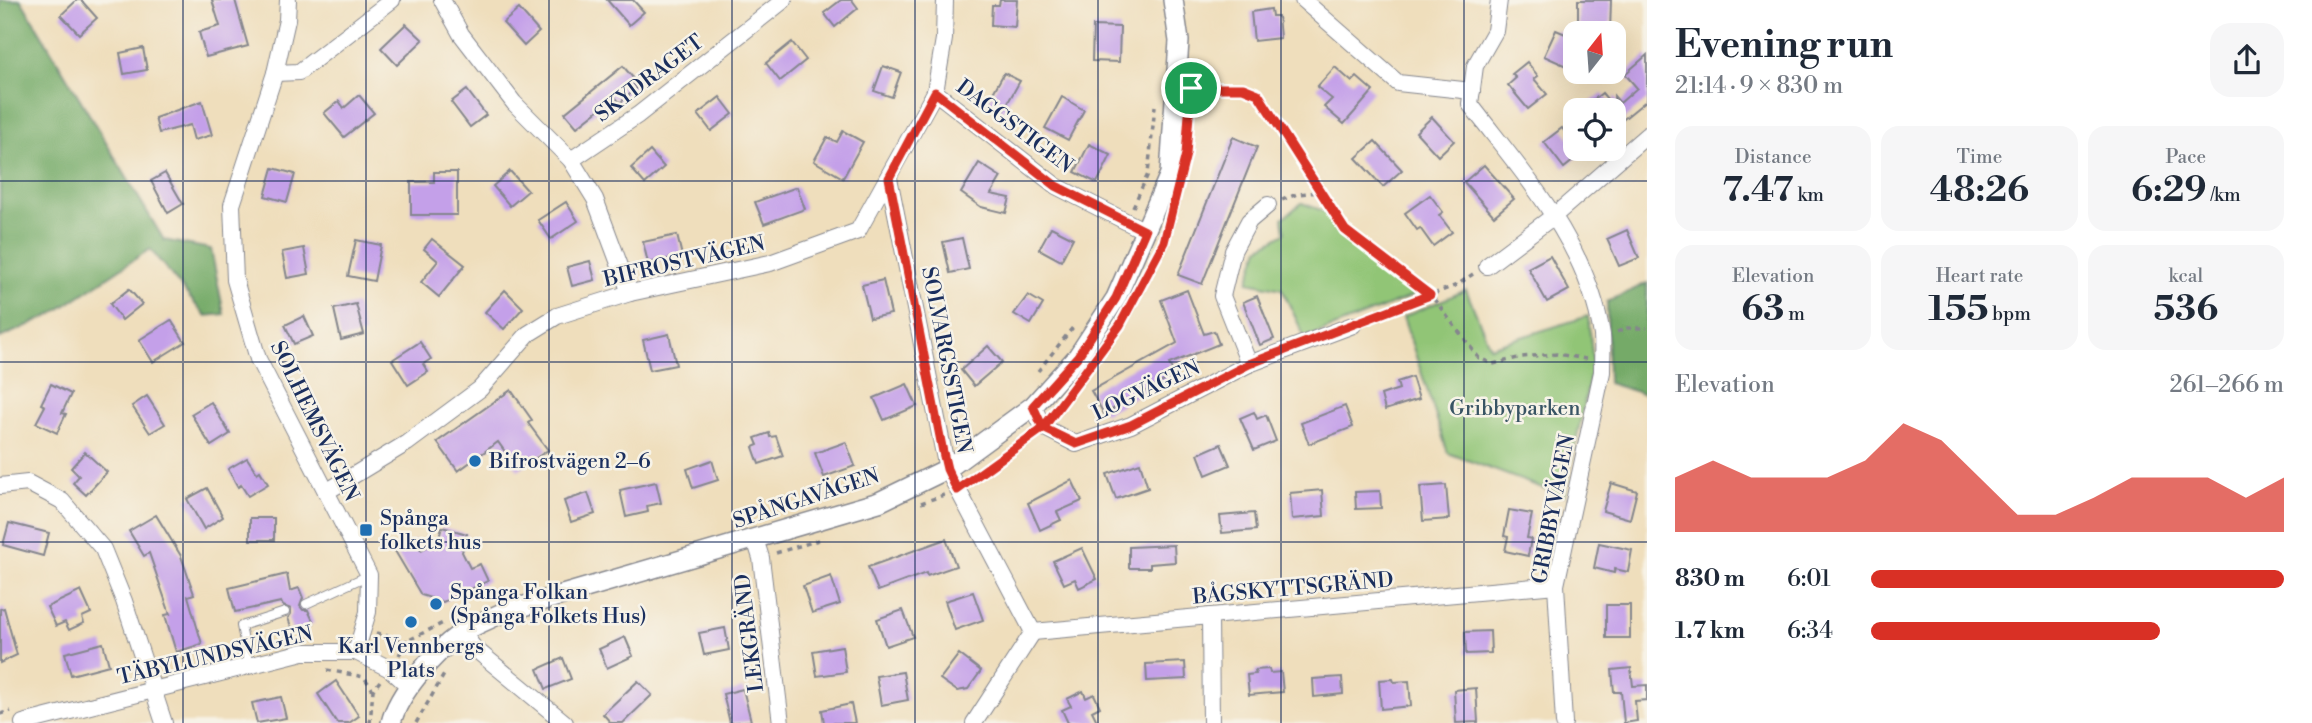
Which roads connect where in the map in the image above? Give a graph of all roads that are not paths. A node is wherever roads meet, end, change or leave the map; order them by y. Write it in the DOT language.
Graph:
graph roads {
  1 [pos="288,0"];
  2 [pos="392,0"];
  3 [pos="442,0"];
  4 [pos="784,0"];
  5 [pos="945,0"];
  6 [pos="1173,0"];
  7 [pos="1303,0"];
  8 [pos="1499,0"];
  9 [pos="275,73"];
  10 [pos="1472,91"];
  11 [pos="935,92"];
  12 [pos="1647,135"];
  13 [pos="571,160"];
  14 [pos="889,178"];
  15 [pos="1268,205"];
  16 [pos="1555,215"];
  17 [pos="1145,231"];
  18 [pos="1487,265"];
  19 [pos="630,293"];
  20 [pos="1353,325"];
  21 [pos="1249,364"];
  22 [pos="1033,406"];
  23 [pos="947,469"];
  24 [pos="0,486"];
  25 [pos="326,492"];
  26 [pos="755,539"];
  27 [pos="369,575"];
  28 [pos="1556,585"];
  29 [pos="306,604"];
  30 [pos="285,612"];
  31 [pos="1210,616"];
  32 [pos="455,627"];
  33 [pos="1033,632"];
  34 [pos="356,652"];
  35 [pos="249,666"];
  36 [pos="409,686"];
  37 [pos="153,689"];
  38 [pos="23,723"];
  39 [pos="164,723"];
  40 [pos="391,723"];
  41 [pos="565,723"];
  42 [pos="780,723"];
  43 [pos="974,723"];
  44 [pos="1211,723"];
  45 [pos="1564,723"];
  1 -- 9 [label="street, SOLHEMSVÄGEN"];
  2 -- 9 [label="street"];
  3 -- 13 [label="street"];
  4 -- 13 [label="street, SKYDRAGET"];
  5 -- 11 [label="street, BIFROSTVÄGEN"];
  6 -- 17 [label="street, SPÅNGAVÄGEN"];
  7 -- 10 [label="street"];
  8 -- 10 [label="street"];
  9 -- 25 [label="street, SOLHEMSVÄGEN"];
  10 -- 16 [label="street, GRIBBYVÄGEN"];
  11 -- 14 [label="street, BIFROSTVÄGEN"];
  11 -- 17 [label="street, DAGGSTIGEN"];
  12 -- 16 [label="street"];
  13 -- 19 [label="street"];
  14 -- 19 [label="street, BIFROSTVÄGEN"];
  14 -- 23 [label="street, SOLVARGSSTIGEN"];
  15 -- 21 [label="street"];
  16 -- 18 [label="street"];
  16 -- 28 [label="street, GRIBBYVÄGEN"];
  17 -- 22 [label="street, SPÅNGAVÄGEN"];
  19 -- 25 [label="street, BIFROSTVÄGEN"];
  20 -- 21 [label="street, LOGVÄGEN"];
  21 -- 22 [label="street, LOGVÄGEN"];
  22 -- 23 [label="street, SPÅNGAVÄGEN"];
  23 -- 26 [label="street, SPÅNGAVÄGEN"];
  23 -- 33 [label="street, SOLVARGSSTIGEN"];
  24 -- 37 [label="street"];
  25 -- 27 [label="street, SOLHEMSVÄGEN"];
  26 -- 32 [label="street, SPÅNGAVÄGEN"];
  26 -- 42 [label="street, LEKGRÄND"];
  27 -- 29 [label="lane"];
  27 -- 34 [label="street, SOLHEMSVÄGEN"];
  28 -- 31 [label="street, BÅGSKYTTSGRÄND"];
  28 -- 45 [label="street, GRIBBYVÄGEN"];
  30 -- 35 [label="lane"];
  31 -- 33 [label="street, BÅGSKYTTSGRÄND"];
  31 -- 44 [label="street"];
  32 -- 36 [label="street, SPÅNGAVÄGEN"];
  32 -- 41 [label="street"];
  33 -- 43 [label="street"];
  34 -- 35 [label="street, TÄBYLUNDSVÄGEN"];
  34 -- 36 [label="street, TÄBYLUNDSVÄGEN"];
  35 -- 37 [label="street, TÄBYLUNDSVÄGEN"];
  36 -- 40 [label="street, SPÅNGAVÄGEN"];
  37 -- 38 [label="street, TÄBYLUNDSVÄGEN"];
  37 -- 39 [label="street"];
}
